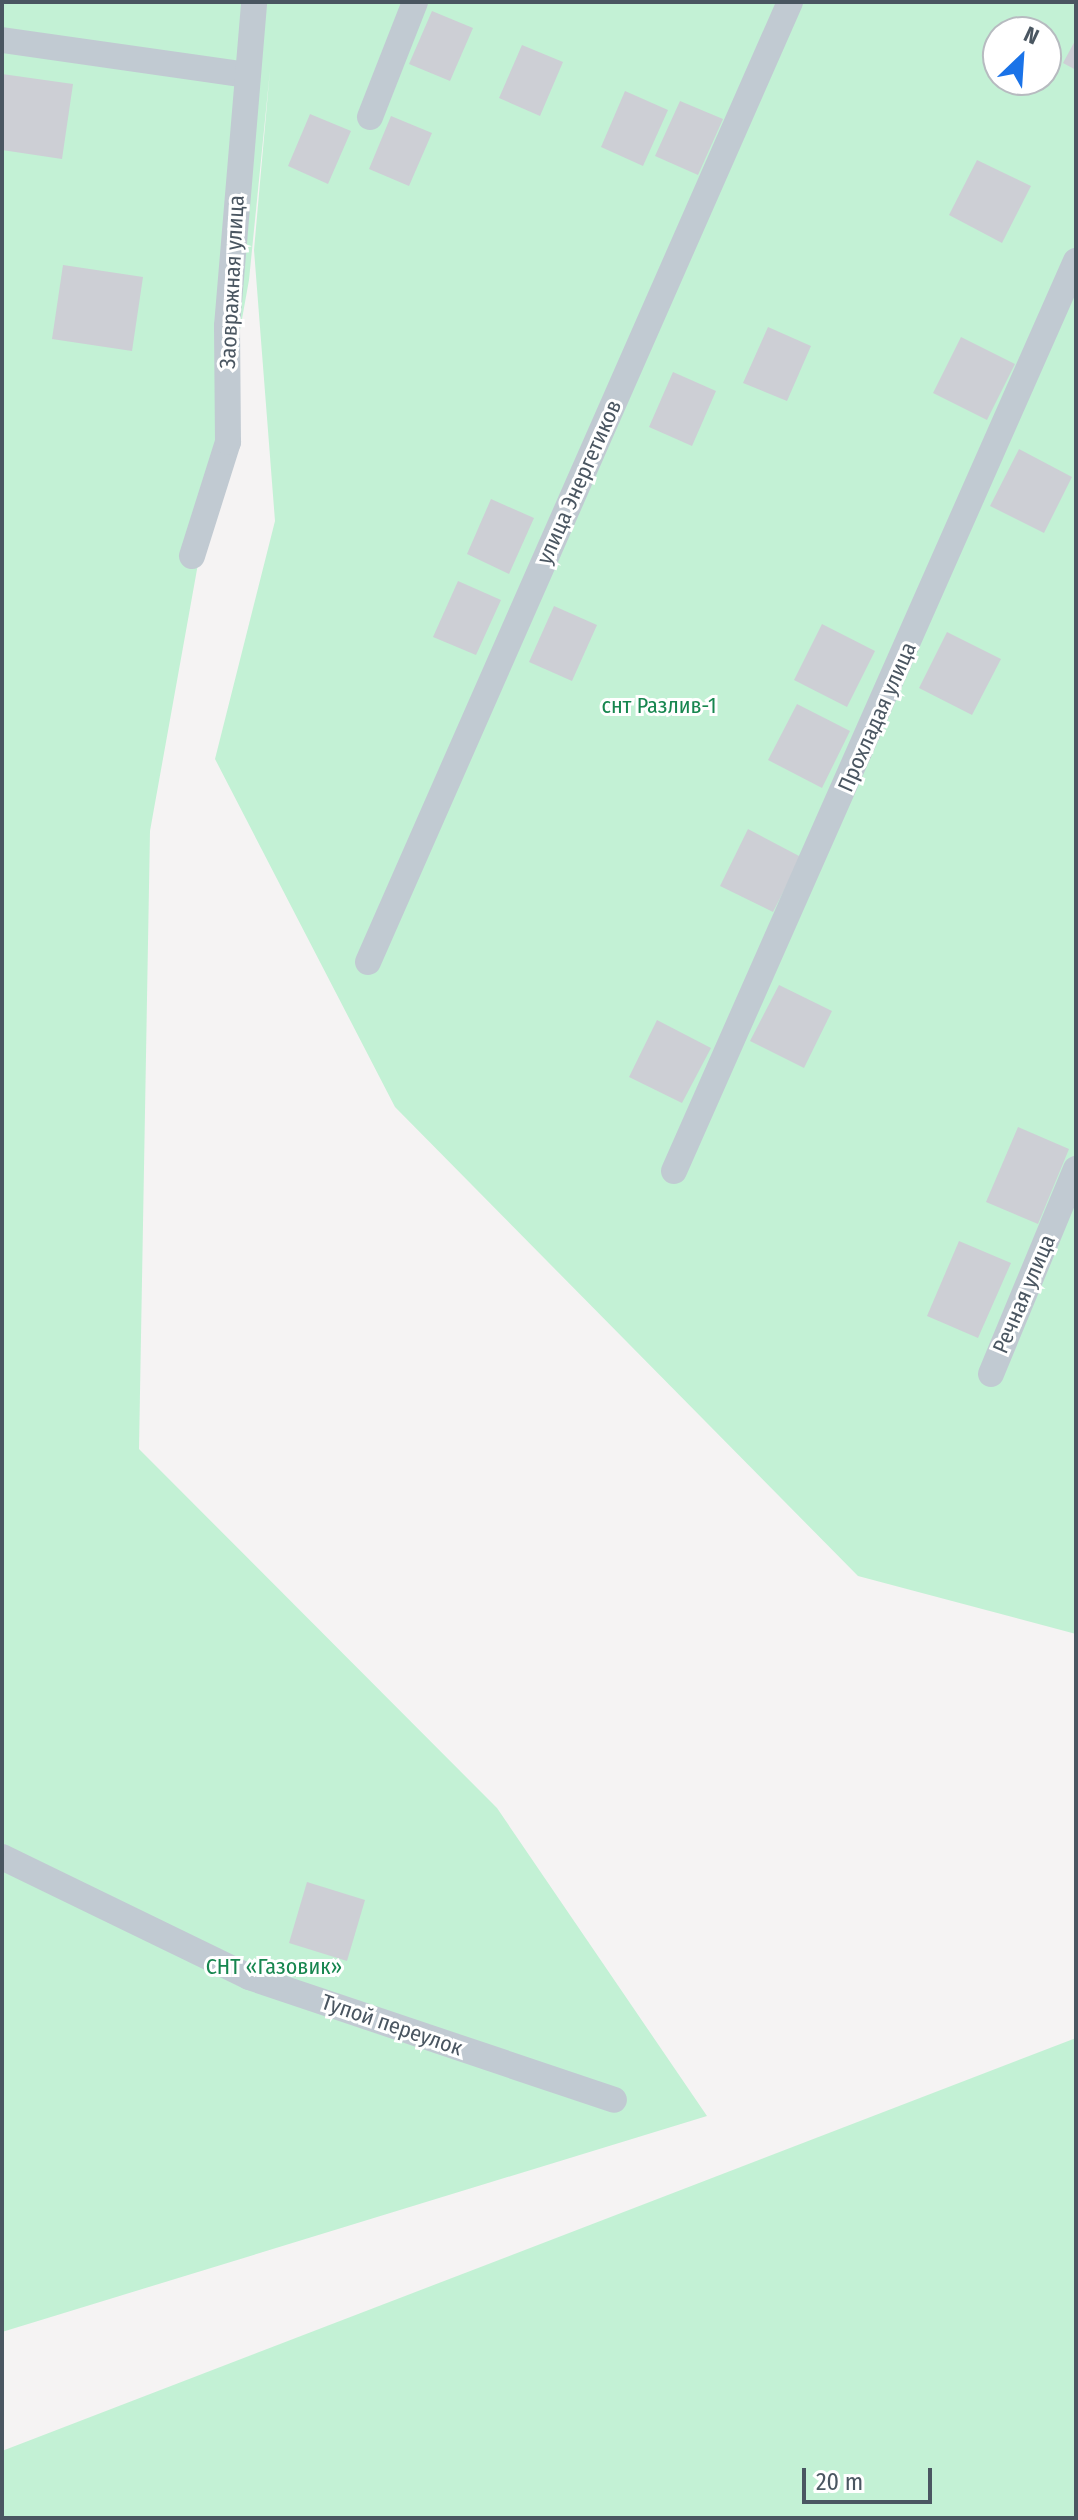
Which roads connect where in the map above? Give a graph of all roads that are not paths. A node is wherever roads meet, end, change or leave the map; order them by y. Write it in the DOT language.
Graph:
graph roads {
  1 [pos="254,2"];
  2 [pos="415,2"];
  3 [pos="790,2"];
  4 [pos="2,40"];
  5 [pos="247,75"];
  6 [pos="370,117"];
  7 [pos="1076,261"];
  8 [pos="192,556"];
  9 [pos="368,962"];
  10 [pos="1076,1169"];
  11 [pos="674,1171"];
  12 [pos="991,1374"];
  13 [pos="2,1857"];
  14 [pos="614,2100"];
  1 -- 5 [label="lane, Заовражная улица"];
  2 -- 6 [label="lane"];
  3 -- 9 [label="lane, улица Энергетиков"];
  4 -- 5 [label="lane"];
  5 -- 8 [label="lane, Заовражная улица"];
  7 -- 11 [label="lane, Прохладая улица"];
  10 -- 12 [label="lane, Речная улица"];
  13 -- 14 [label="lane, Тупой переулок"];
}
